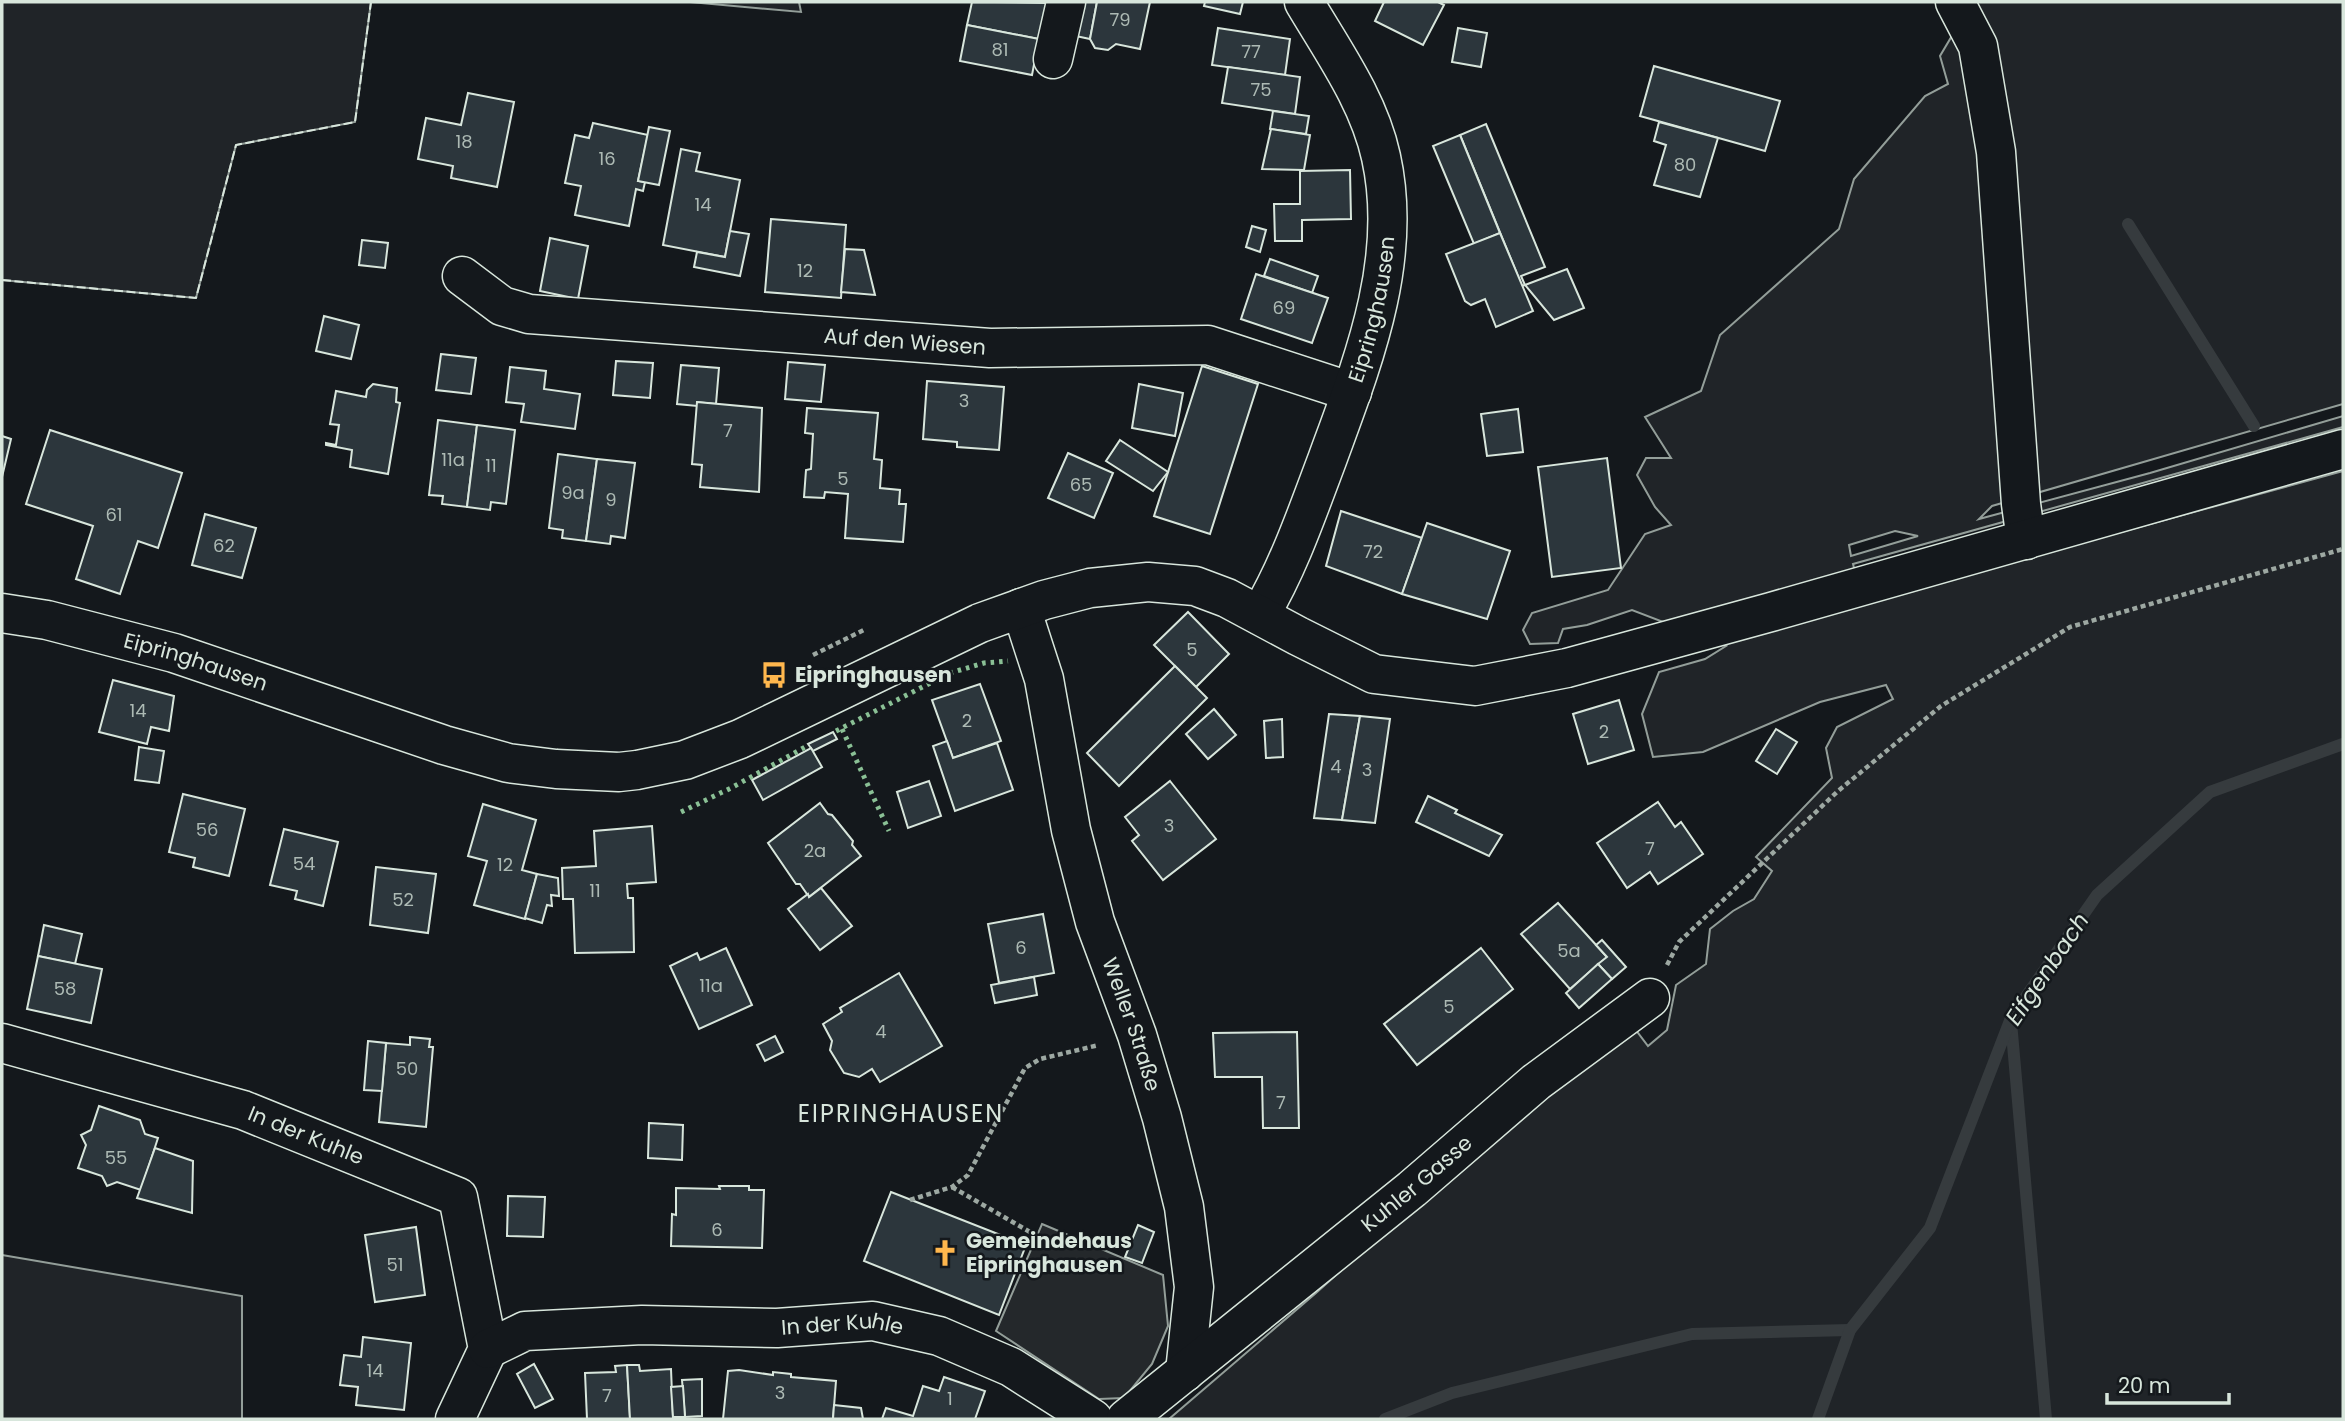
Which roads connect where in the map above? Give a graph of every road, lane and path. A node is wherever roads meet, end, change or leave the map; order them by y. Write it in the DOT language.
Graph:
graph roads {
  1 [pos="1066,2"];
  2 [pos="1304,2"];
  3 [pos="1955,2"];
  4 [pos="1054,59"];
  5 [pos="462,276"];
  6 [pos="1352,392"];
  7 [pos="2343,449"];
  8 [pos="2026,540"];
  9 [pos="2343,549"];
  10 [pos="1021,608"];
  11 [pos="2,613"];
  12 [pos="1260,615"];
  13 [pos="866,629"];
  14 [pos="808,658"];
  15 [pos="1650,998"];
  16 [pos="1137,1035"];
  17 [pos="2,1043"];
  18 [pos="952,1187"];
  19 [pos="910,1200"];
  20 [pos="1037,1236"];
  21 [pos="488,1349"];
  22 [pos="1185,1372"];
  23 [pos="455,1419"];
  24 [pos="1093,1419"];
  25 [pos="1126,1419"];
  1 -- 4 [label="street"];
  2 -- 6 [label="street, Eipringhausen"];
  3 -- 8 [label="street"];
  5 -- 6 [label="street, Auf den Wiesen"];
  6 -- 12 [label="street, Eipringhausen"];
  7 -- 8 [label="street, Eipringhausen"];
  8 -- 12 [label="street, Eipringhausen"];
  9 -- 15 [label="path"];
  10 -- 11 [label="street, Eipringhausen"];
  10 -- 12 [label="street, Eipringhausen"];
  10 -- 16 [label="street, Weller Straße"];
  13 -- 14 [label="path"];
  15 -- 22 [label="street, Kuhler Gasse"];
  16 -- 18 [label="path"];
  16 -- 22 [label="street, Weller Straße"];
  17 -- 21 [label="street, In der Kuhle"];
  18 -- 19 [label="path"];
  18 -- 20 [label="path"];
  21 -- 23 [label="street"];
  21 -- 24 [label="street, In der Kuhle"];
  22 -- 25 [label="street"];
}
